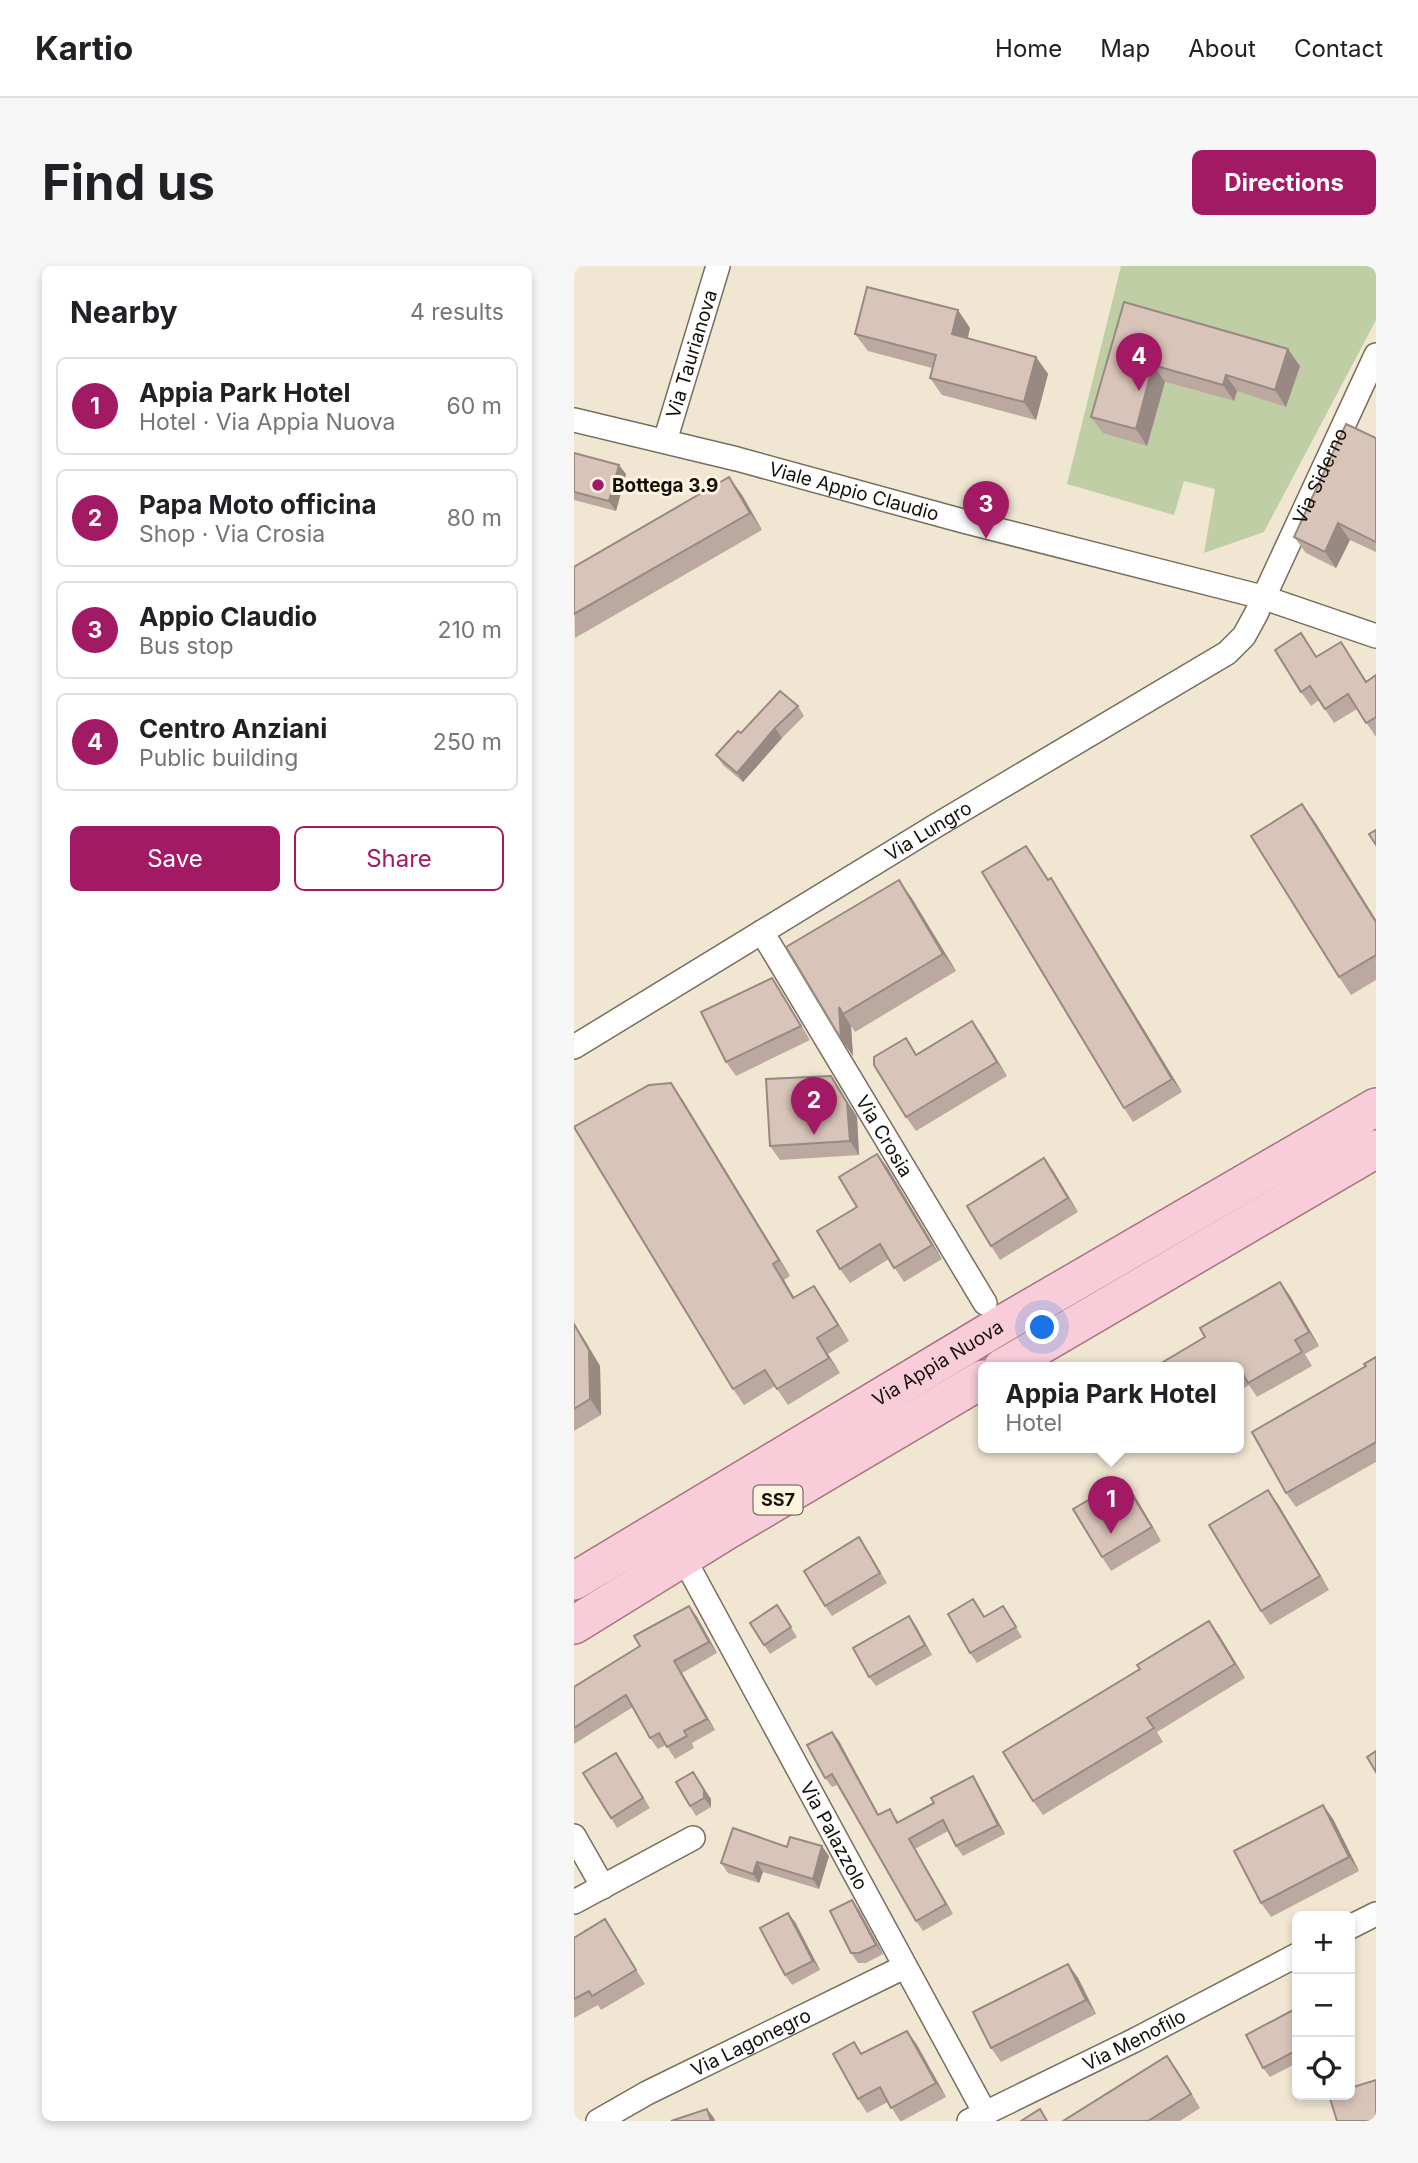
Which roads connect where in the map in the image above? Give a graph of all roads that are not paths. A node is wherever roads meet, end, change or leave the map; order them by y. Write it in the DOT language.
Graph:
graph roads {
  1 [pos="718,266"];
  2 [pos="1376,355"];
  3 [pos="574,420"];
  4 [pos="665,441"];
  5 [pos="1262,597"];
  6 [pos="1376,636"];
  7 [pos="762,932"];
  8 [pos="574,1046"];
  9 [pos="1376,1107"];
  10 [pos="1376,1149"];
  11 [pos="985,1303"];
  12 [pos="1012,1362"];
  13 [pos="978,1382"];
  14 [pos="683,1557"];
  15 [pos="574,1581"];
  16 [pos="574,1625"];
  17 [pos="574,1836"];
  18 [pos="693,1838"];
  19 [pos="603,1886"];
  20 [pos="574,1902"];
  21 [pos="1376,1914"];
  22 [pos="1355,1924"];
  23 [pos="1292,1958"];
  24 [pos="904,1967"];
  25 [pos="976,2117"];
  26 [pos="598,2121"];
  1 -- 4 [label="street, Via Taurianova"];
  2 -- 5 [label="street, Via Siderno"];
  3 -- 4 [label="street, Viale Appio Claudio"];
  4 -- 5 [label="street, Viale Appio Claudio"];
  5 -- 6 [label="street, Viale Appio Claudio"];
  5 -- 7 [label="street, Via Lungro"];
  7 -- 8 [label="street, Via Lungro"];
  7 -- 11 [label="street, Via Crosia"];
  9 -- 15 [label="main road, Via Appia Nuova / SS7"];
  10 -- 12 [label="main road, Via Appia Nuova"];
  13 -- 14 [label="main road, Via Appia Nuova / SS7"];
  14 -- 16 [label="main road, Via Appia Nuova / SS7"];
  14 -- 24 [label="street, Via Palazzolo"];
  17 -- 19 [label="street"];
  18 -- 19 [label="street"];
  19 -- 20 [label="street"];
  21 -- 22 [label="street"];
  23 -- 25 [label="street, Via Menofilo"];
  24 -- 25 [label="street, Via Palazzolo"];
  24 -- 26 [label="street, Via Lagonegro"];
}
